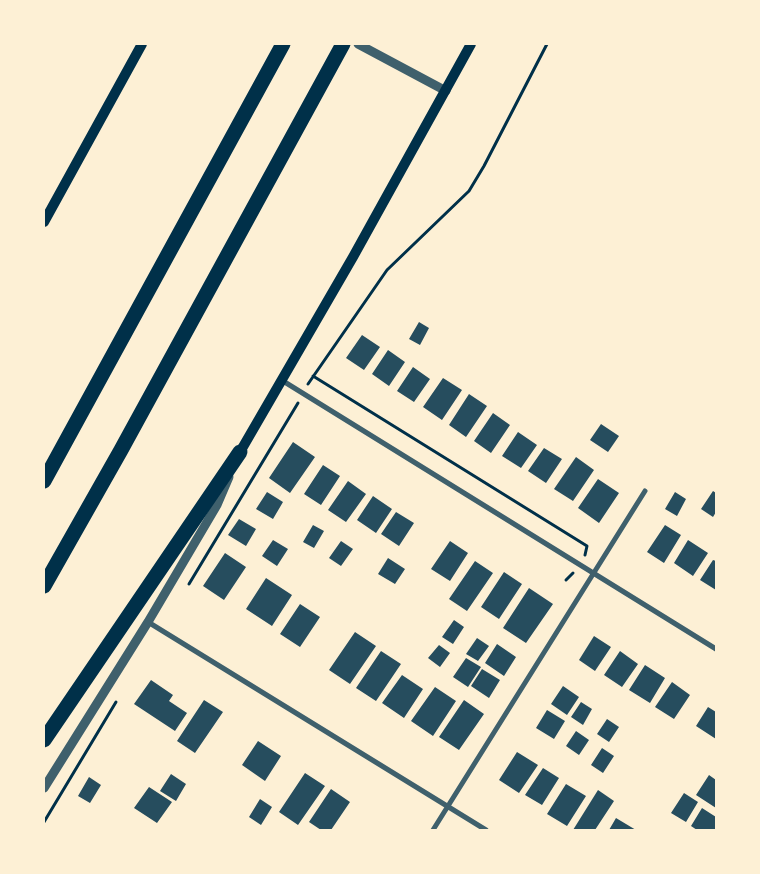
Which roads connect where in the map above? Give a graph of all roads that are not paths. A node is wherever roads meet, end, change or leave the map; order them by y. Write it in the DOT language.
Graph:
graph roads {
  1 [pos="142,44"];
  2 [pos="283,44"];
  3 [pos="343,44"];
  4 [pos="358,44"];
  5 [pos="471,44"];
  6 [pos="446,90"];
  7 [pos="44,222"];
  8 [pos="283,381"];
  9 [pos="240,452"];
  10 [pos="44,481"];
  11 [pos="644,491"];
  12 [pos="594,573"];
  13 [pos="44,586"];
  14 [pos="148,622"];
  15 [pos="716,650"];
  16 [pos="44,740"];
  17 [pos="44,788"];
  18 [pos="448,806"];
  19 [pos="433,830"];
  20 [pos="486,830"];
  1 -- 7 [label="main road"];
  2 -- 10 [label="highway"];
  3 -- 13 [label="highway"];
  4 -- 6 [label="street"];
  5 -- 6 [label="main road"];
  6 -- 8 [label="main road"];
  8 -- 9 [label="main road"];
  8 -- 12 [label="street"];
  9 -- 14 [label="street"];
  9 -- 16 [label="highway"];
  11 -- 12 [label="street"];
  12 -- 15 [label="street"];
  12 -- 18 [label="street"];
  14 -- 17 [label="street"];
  14 -- 18 [label="street"];
  18 -- 19 [label="street"];
  18 -- 20 [label="street"];
}
